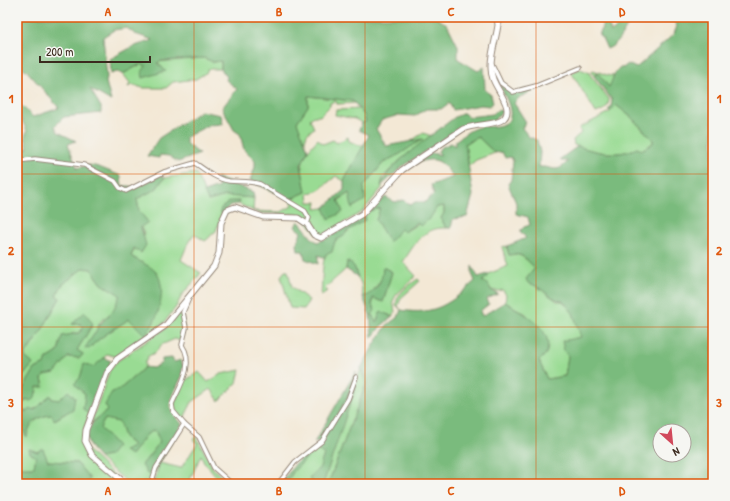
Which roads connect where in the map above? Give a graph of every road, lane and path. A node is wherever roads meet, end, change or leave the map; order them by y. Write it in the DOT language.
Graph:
graph roads {
  1 [pos="497,17"];
  2 [pos="492,62"];
  3 [pos="580,68"];
  4 [pos="17,161"];
  5 [pos="307,224"];
  6 [pos="190,293"];
  7 [pos="356,377"];
  8 [pos="184,424"];
  9 [pos="126,484"];
  10 [pos="151,484"];
  11 [pos="232,484"];
  12 [pos="278,484"];
  1 -- 2 [label="main road"];
  2 -- 3 [label="street"];
  2 -- 5 [label="main road"];
  4 -- 5 [label="street"];
  5 -- 6 [label="main road"];
  6 -- 8 [label="street"];
  6 -- 9 [label="main road"];
  7 -- 12 [label="street"];
  8 -- 10 [label="street"];
  8 -- 11 [label="street"];
}
